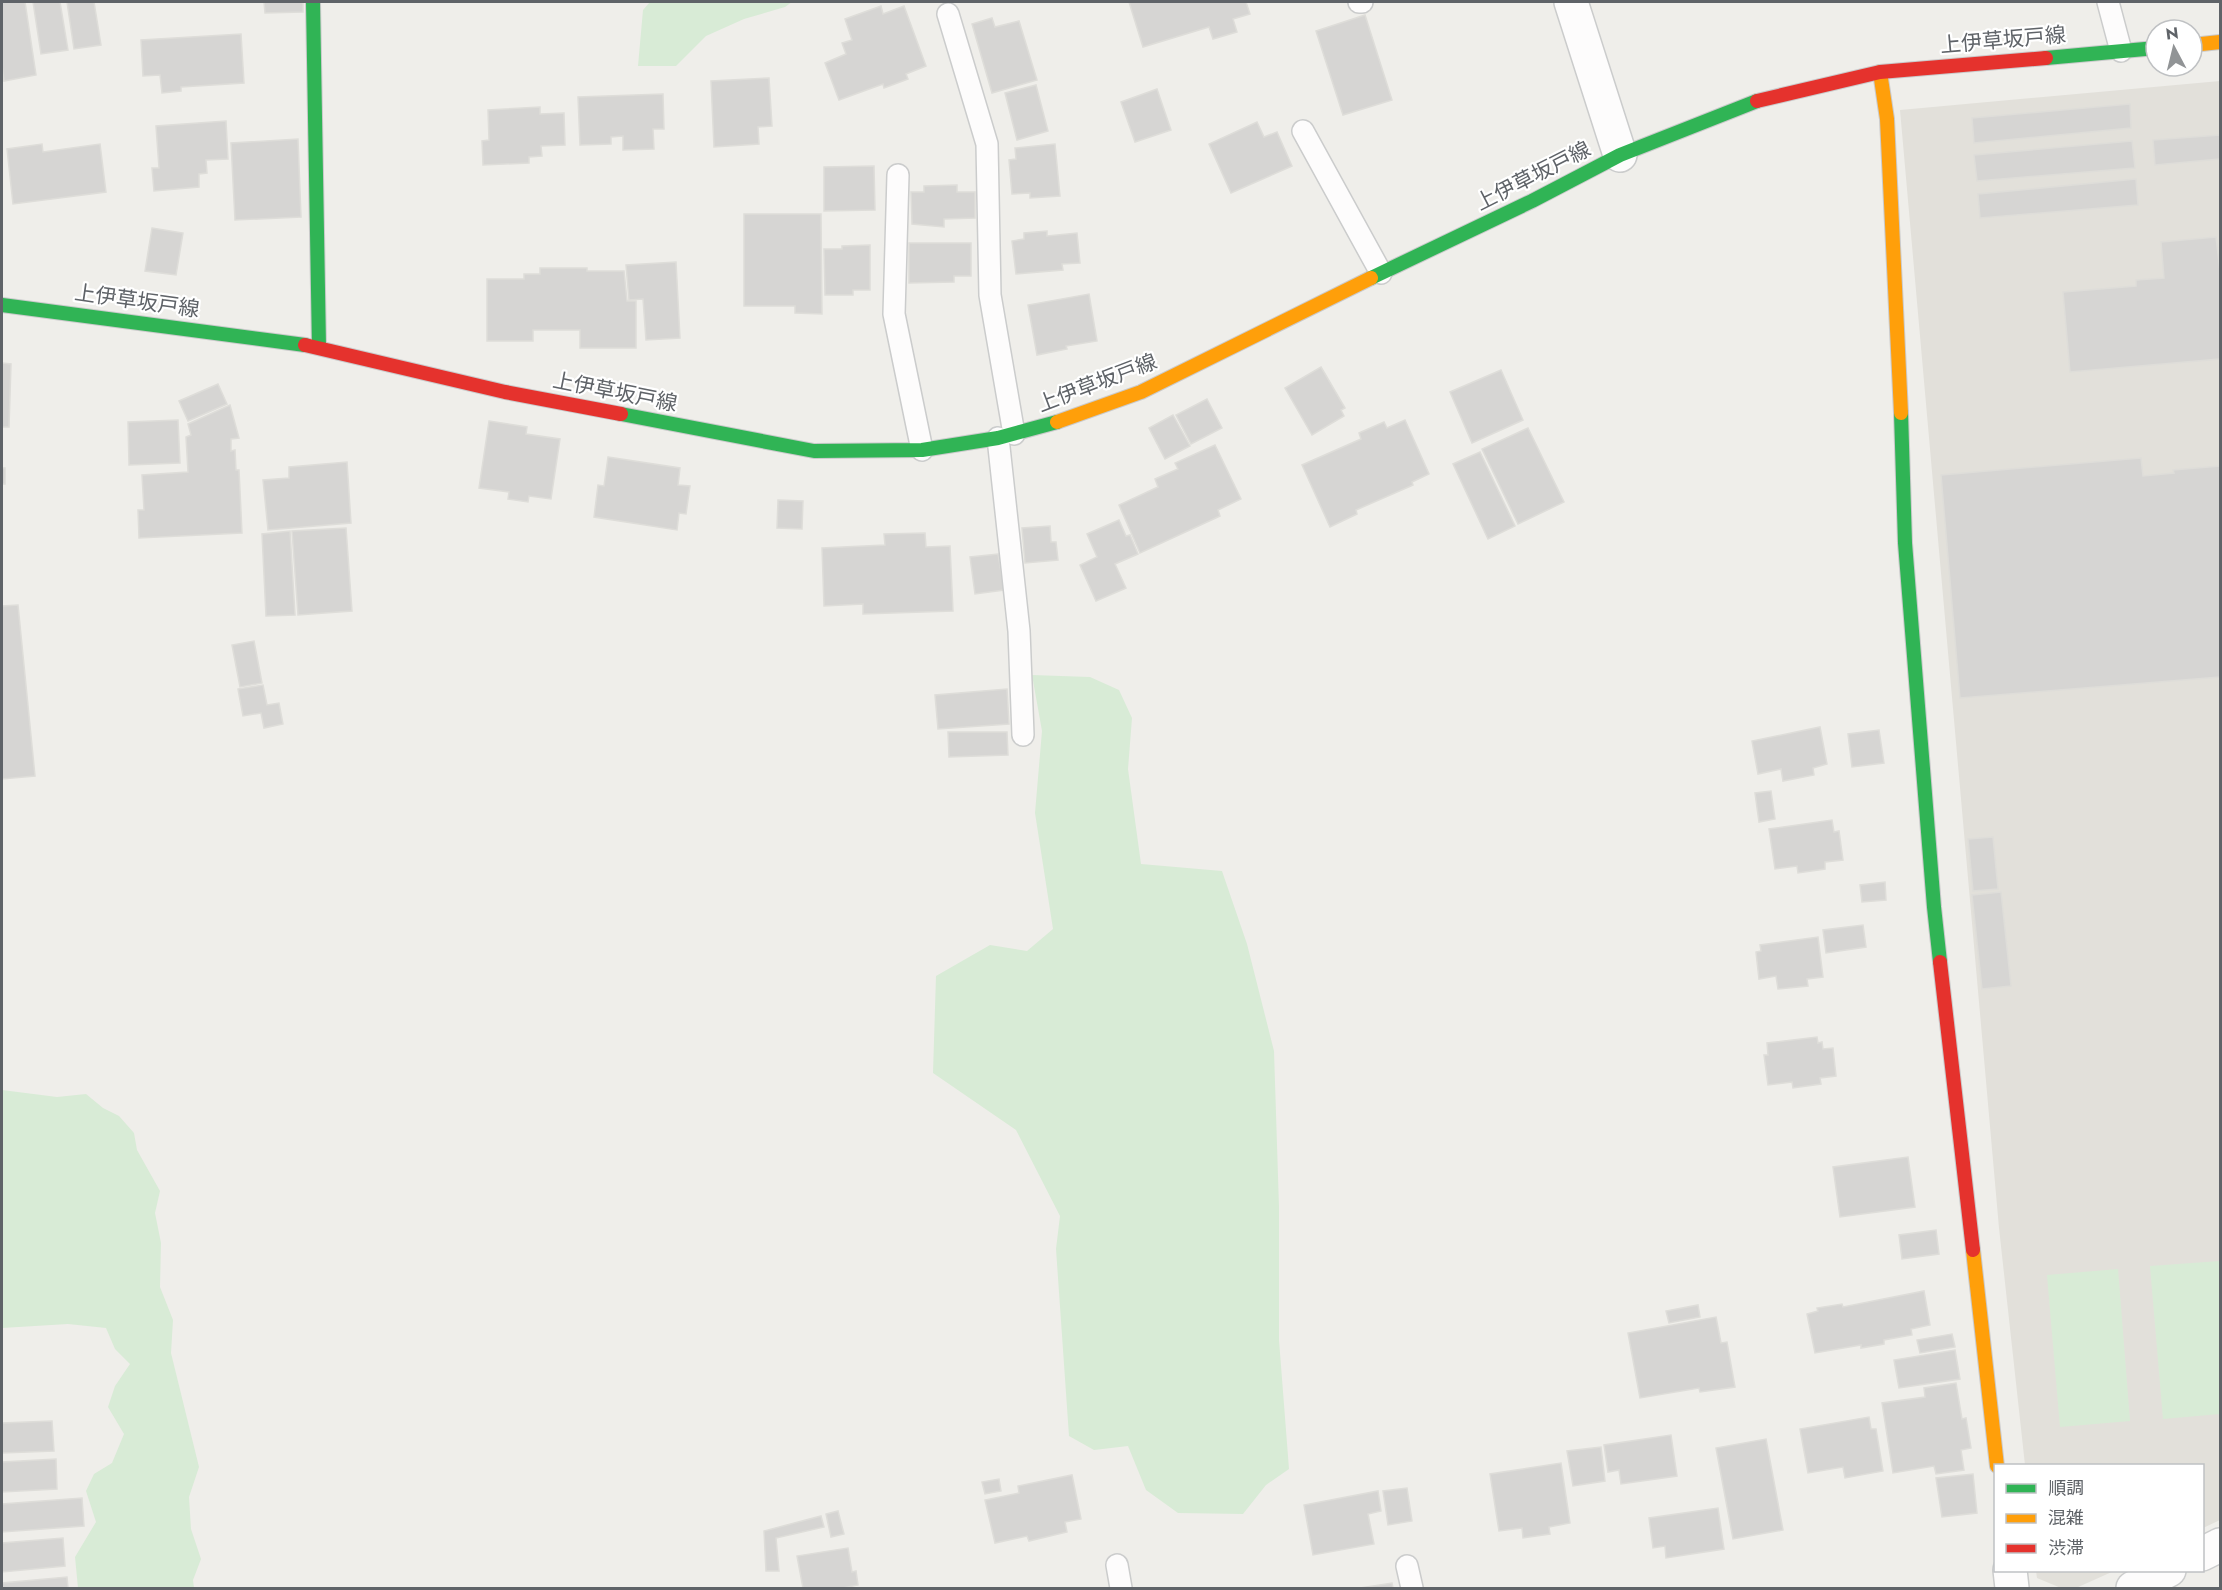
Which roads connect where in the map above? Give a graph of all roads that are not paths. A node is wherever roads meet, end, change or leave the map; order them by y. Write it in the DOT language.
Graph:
graph roads {
  1 [pos="313,2"];
  2 [pos="1571,2"];
  3 [pos="2108,2"];
  4 [pos="948,14"];
  5 [pos="2220,42"];
  6 [pos="2204,44"];
  7 [pos="2144,49"];
  8 [pos="2121,51"];
  9 [pos="1880,72"];
  10 [pos="1303,130"];
  11 [pos="1620,155"];
  12 [pos="898,175"];
  13 [pos="1381,273"];
  14 [pos="2,305"];
  15 [pos="319,347"];
  16 [pos="1006,436"];
  17 [pos="922,450"];
  18 [pos="1023,735"];
  19 [pos="1997,1464"];
  20 [pos="2220,1545"];
  21 [pos="2204,1553"];
  22 [pos="1117,1565"];
  23 [pos="1407,1566"];
  24 [pos="2010,1572"];
  25 [pos="2165,1572"];
  26 [pos="1121,1588"];
  27 [pos="1412,1588"];
  28 [pos="2012,1588"];
  29 [pos="2133,1588"];
  1 -- 15 [label="main road"];
  2 -- 11 [label="street"];
  3 -- 8 [label="lane"];
  4 -- 16 [label="lane"];
  5 -- 6 [label="main road"];
  7 -- 8 [label="main road, 上伊草坂戸線"];
  8 -- 9 [label="main road, 上伊草坂戸線"];
  9 -- 11 [label="main road, 上伊草坂戸線"];
  9 -- 19 [label="main road"];
  10 -- 13 [label="lane"];
  11 -- 13 [label="main road, 上伊草坂戸線"];
  12 -- 17 [label="lane"];
  13 -- 16 [label="main road, 上伊草坂戸線"];
  14 -- 15 [label="main road, 上伊草坂戸線"];
  15 -- 17 [label="main road, 上伊草坂戸線"];
  16 -- 17 [label="main road, 上伊草坂戸線"];
  16 -- 18 [label="lane"];
  20 -- 21 [label="street"];
  22 -- 26 [label="lane"];
  23 -- 27 [label="lane"];
  24 -- 28 [label="street"];
  25 -- 29 [label="street"];
}
